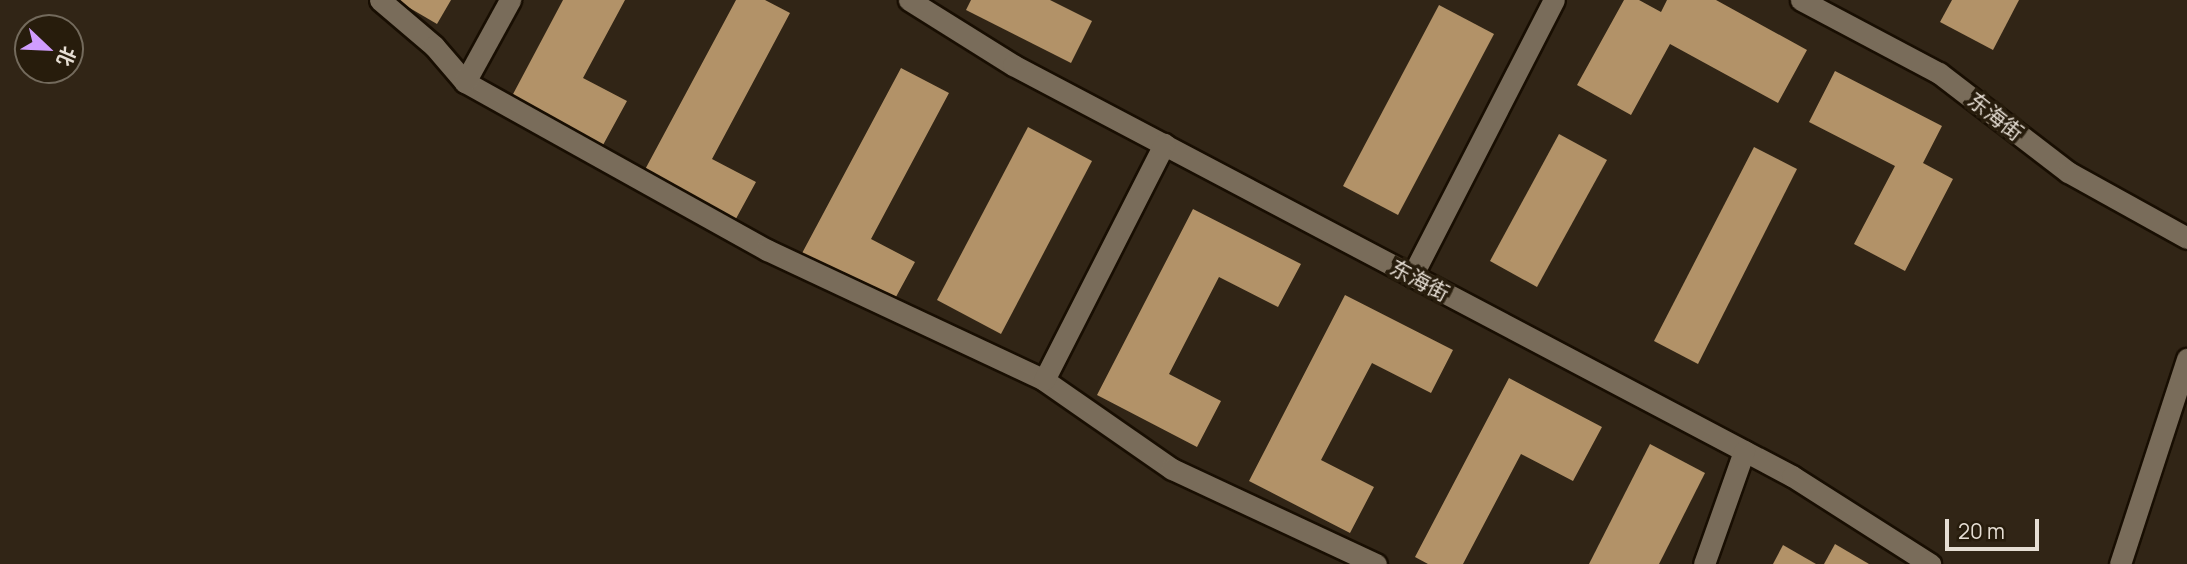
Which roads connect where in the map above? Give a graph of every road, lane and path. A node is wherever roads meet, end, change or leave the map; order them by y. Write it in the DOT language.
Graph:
graph roads {
  1 [pos="380,0"];
  2 [pos="510,0"];
  3 [pos="909,0"];
  4 [pos="1554,0"];
  5 [pos="1801,0"];
  6 [pos="465,82"];
  7 [pos="1164,144"];
  8 [pos="2187,238"];
  9 [pos="1412,276"];
  10 [pos="2187,359"];
  11 [pos="1044,380"];
  12 [pos="1744,452"];
  13 [pos="1376,564"];
  14 [pos="1704,564"];
  15 [pos="1930,564"];
  16 [pos="2120,564"];
  1 -- 6 [label="street"];
  2 -- 6 [label="street"];
  3 -- 7 [label="street, 东海街"];
  4 -- 9 [label="street"];
  5 -- 8 [label="street, 东海街"];
  6 -- 11 [label="street"];
  7 -- 9 [label="street, 东海街"];
  7 -- 11 [label="street"];
  9 -- 12 [label="street, 东海街"];
  10 -- 16 [label="street"];
  11 -- 13 [label="street"];
  12 -- 14 [label="street"];
  12 -- 15 [label="street, 东海街"];
}
